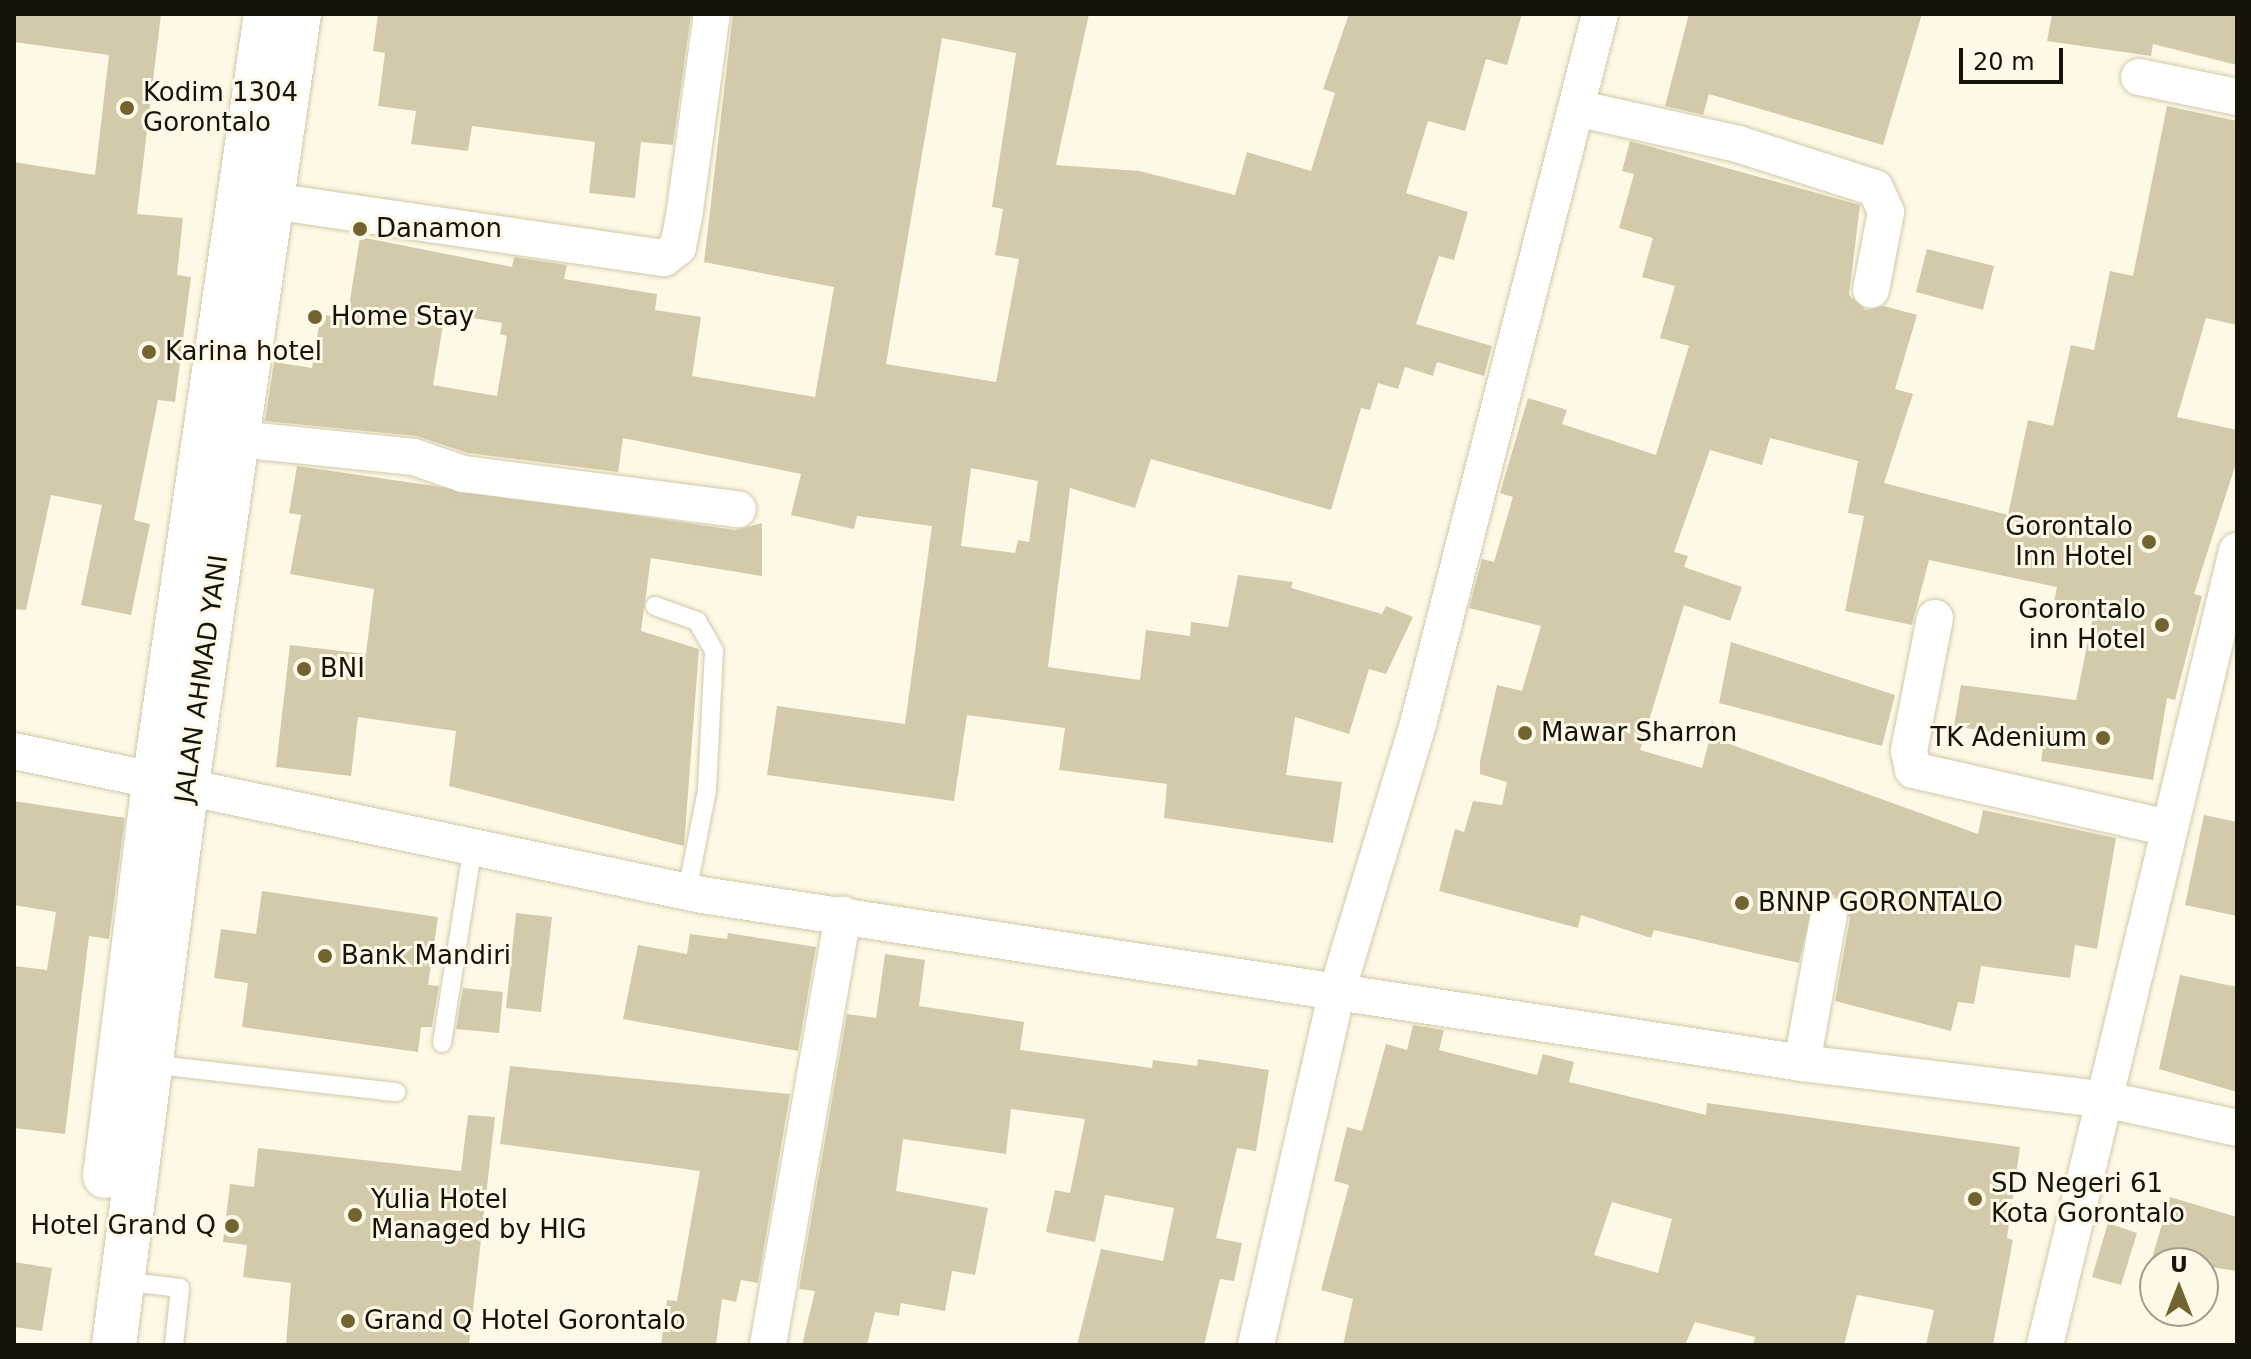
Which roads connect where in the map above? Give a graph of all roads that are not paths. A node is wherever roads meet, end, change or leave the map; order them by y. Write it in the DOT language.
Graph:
graph roads {
  1 [pos="266,14"];
  2 [pos="299,14"];
  3 [pos="712,14"];
  4 [pos="1600,14"];
  5 [pos="2139,77"];
  6 [pos="2237,97"];
  7 [pos="1576,108"];
  8 [pos="269,109"];
  9 [pos="272,201"];
  10 [pos="1871,290"];
  11 [pos="237,439"];
  12 [pos="738,509"];
  13 [pos="207,535"];
  14 [pos="2237,551"];
  15 [pos="655,606"];
  16 [pos="1935,618"];
  17 [pos="14,751"];
  18 [pos="170,784"];
  19 [pos="2169,828"];
  20 [pos="472,852"];
  21 [pos="694,893"];
  22 [pos="843,914"];
  23 [pos="1829,915"];
  24 [pos="1337,991"];
  25 [pos="442,1043"];
  26 [pos="135,1058"];
  27 [pos="1802,1063"];
  28 [pos="396,1092"];
  29 [pos="2108,1100"];
  30 [pos="2237,1128"];
  31 [pos="122,1281"];
  32 [pos="84,1345"];
  33 [pos="114,1345"];
  34 [pos="174,1345"];
  35 [pos="768,1345"];
  36 [pos="1256,1345"];
  37 [pos="2045,1345"];
  1 -- 8 [label="highway, JALAN AHMAD YANI"];
  2 -- 8 [label="highway, JALAN AHMAD YANI"];
  3 -- 9 [label="street"];
  4 -- 7 [label="street"];
  5 -- 6 [label="street"];
  7 -- 10 [label="street"];
  7 -- 24 [label="street"];
  8 -- 9 [label="highway, JALAN AHMAD YANI"];
  8 -- 13 [label="highway, JALAN AHMAD YANI"];
  9 -- 11 [label="highway, JALAN AHMAD YANI"];
  11 -- 12 [label="street"];
  11 -- 13 [label="highway, JALAN AHMAD YANI"];
  13 -- 18 [label="highway, JALAN AHMAD YANI"];
  14 -- 19 [label="street"];
  15 -- 21 [label="lane"];
  16 -- 19 [label="street"];
  17 -- 18 [label="street"];
  18 -- 20 [label="street"];
  18 -- 26 [label="highway, JALAN AHMAD YANI"];
  19 -- 29 [label="street"];
  20 -- 21 [label="street"];
  20 -- 25 [label="lane"];
  21 -- 22 [label="street"];
  22 -- 24 [label="street"];
  22 -- 35 [label="street"];
  23 -- 27 [label="street"];
  24 -- 27 [label="street"];
  24 -- 36 [label="street"];
  26 -- 28 [label="lane"];
  26 -- 31 [label="highway, JALAN AHMAD YANI"];
  26 -- 32 [label="highway, JALAN AHMAD YANI"];
  27 -- 29 [label="street"];
  29 -- 30 [label="street"];
  29 -- 37 [label="street"];
  31 -- 33 [label="highway, JALAN AHMAD YANI"];
  31 -- 34 [label="lane"];
}
